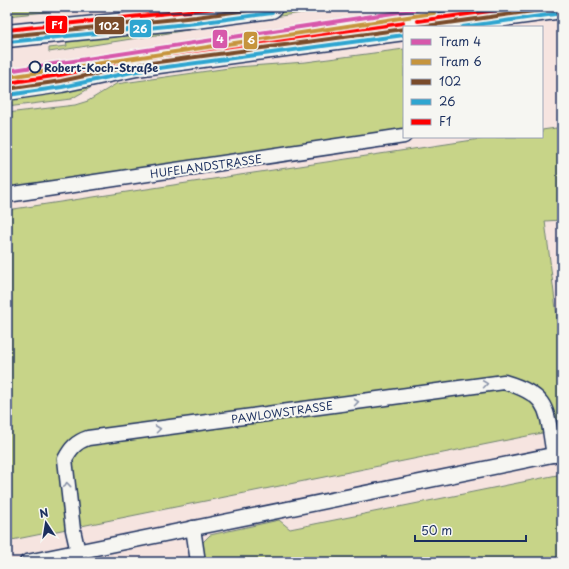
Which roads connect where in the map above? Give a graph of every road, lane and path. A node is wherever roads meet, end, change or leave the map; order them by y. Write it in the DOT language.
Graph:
graph roads {
  1 [pos="271,7"];
  2 [pos="562,7"];
  3 [pos="426,26"];
  4 [pos="403,29"];
  5 [pos="7,36"];
  6 [pos="7,89"];
  7 [pos="403,136"];
  8 [pos="7,194"];
  9 [pos="558,454"];
  10 [pos="193,528"];
  11 [pos="78,552"];
  12 [pos="26,562"];
  13 [pos="198,562"];
  1 -- 5 [label="main road"];
  2 -- 3 [label="main road"];
  4 -- 6 [label="main road"];
  7 -- 8 [label="street, HUFELANDSTRASSE"];
  9 -- 10 [label="street, PAWLOWSTRASSE"];
  11 -- 9 [label="street, PAWLOWSTRASSE, one-way"];
  10 -- 11 [label="street, PAWLOWSTRASSE"];
  10 -- 13 [label="street"];
  11 -- 12 [label="street, PAWLOWSTRASSE"];
}
